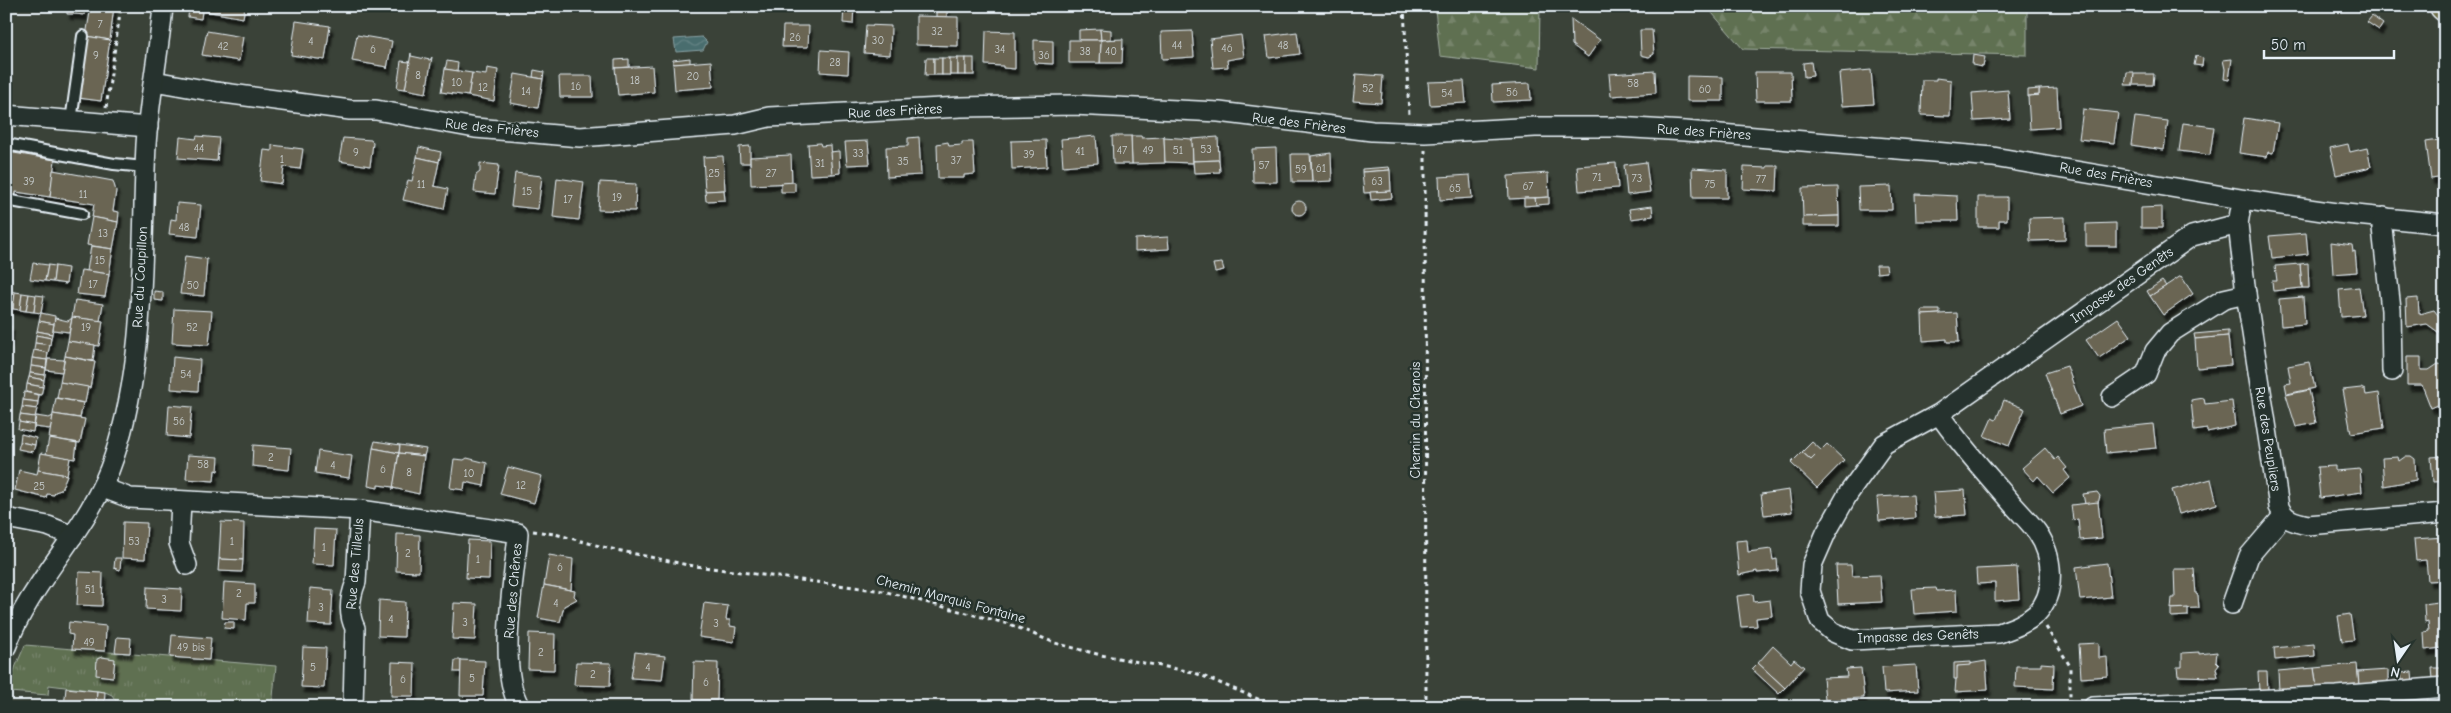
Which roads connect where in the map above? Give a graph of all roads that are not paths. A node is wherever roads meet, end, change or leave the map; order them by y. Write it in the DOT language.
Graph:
graph roads {
  1 [pos="163,6"];
  2 [pos="83,36"];
  3 [pos="154,81"];
  4 [pos="6,115"];
  5 [pos="71,121"];
  6 [pos="148,127"];
  7 [pos="6,144"];
  8 [pos="145,167"];
  9 [pos="2241,199"];
  10 [pos="6,200"];
  11 [pos="82,214"];
  12 [pos="2384,217"];
  13 [pos="2238,224"];
  14 [pos="2445,224"];
  15 [pos="2246,294"];
  16 [pos="2392,371"];
  17 [pos="2112,397"];
  18 [pos="1939,414"];
  19 [pos="103,488"];
  20 [pos="181,501"];
  21 [pos="360,510"];
  22 [pos="2445,512"];
  23 [pos="2283,516"];
  24 [pos="6,518"];
  25 [pos="73,536"];
  26 [pos="187,565"];
  27 [pos="2232,604"];
  28 [pos="6,647"];
  29 [pos="2445,687"];
  30 [pos="353,707"];
  31 [pos="520,707"];
  32 [pos="2093,707"];
  1 -- 3 [label="street, Rue du Coupillon"];
  2 -- 5 [label="lane"];
  3 -- 6 [label="street, Rue du Coupillon"];
  3 -- 9 [label="street, Rue des Frières"];
  4 -- 5 [label="street"];
  5 -- 6 [label="street"];
  6 -- 8 [label="street, Rue du Coupillon"];
  7 -- 8 [label="lane"];
  8 -- 19 [label="street, Rue du Coupillon"];
  9 -- 12 [label="street, Rue des Frières"];
  9 -- 13 [label="street, Rue des Peupliers"];
  10 -- 11 [label="lane"];
  12 -- 14 [label="street, Rue des Frières"];
  12 -- 16 [label="street"];
  13 -- 15 [label="street, Rue des Peupliers"];
  13 -- 18 [label="street, Impasse des Genêts"];
  15 -- 17 [label="street"];
  15 -- 23 [label="street, Rue des Peupliers"];
  18 -- 18 [label="street, Impasse des Genêts"];
  19 -- 20 [label="street"];
  19 -- 25 [label="street, Rue du Coupillon"];
  20 -- 21 [label="street"];
  20 -- 26 [label="street"];
  21 -- 30 [label="street, Rue des Tilleuls"];
  21 -- 31 [label="street, Rue des Chênes"];
  22 -- 23 [label="street"];
  23 -- 27 [label="street"];
  24 -- 25 [label="street"];
  25 -- 28 [label="street, Rue du Coupillon"];
  29 -- 32 [label="street"];
}
